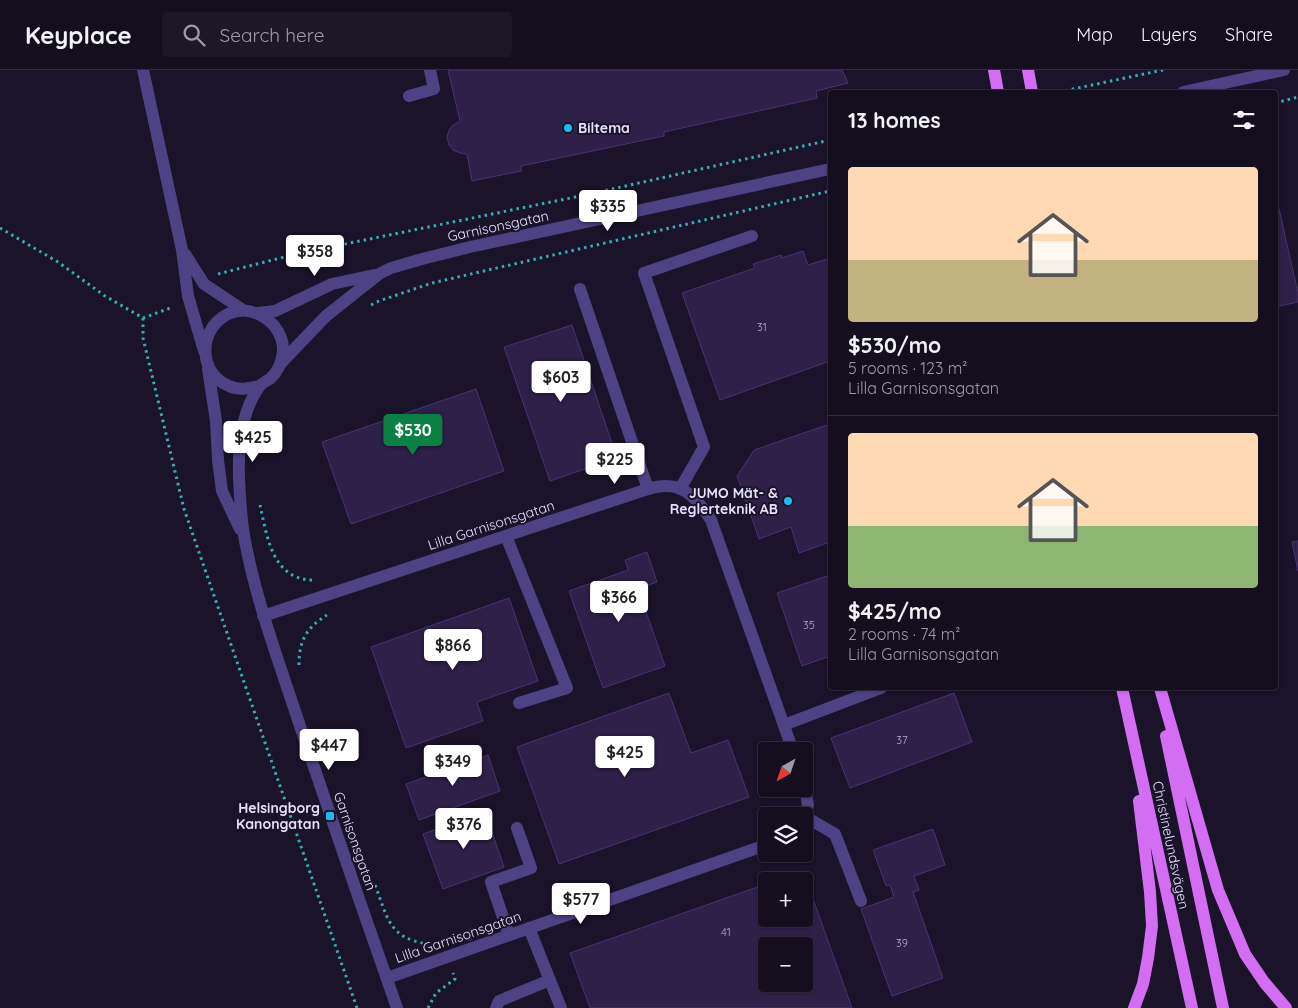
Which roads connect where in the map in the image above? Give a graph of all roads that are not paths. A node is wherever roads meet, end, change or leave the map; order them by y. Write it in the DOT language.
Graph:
graph roads {
  1 [pos="143,70"];
  2 [pos="430,70"];
  3 [pos="994,70"];
  4 [pos="1028,70"];
  5 [pos="1284,70"];
  6 [pos="998,90"];
  7 [pos="1032,90"];
  8 [pos="1192,90"];
  9 [pos="409,96"];
  10 [pos="828,169"];
  11 [pos="752,236"];
  12 [pos="182,250"];
  13 [pos="379,274"];
  14 [pos="580,289"];
  15 [pos="243,310"];
  16 [pos="258,313"];
  17 [pos="204,351"];
  18 [pos="280,365"];
  19 [pos="208,366"];
  20 [pos="260,386"];
  21 [pos="648,489"];
  22 [pos="680,489"];
  23 [pos="506,536"];
  24 [pos="245,538"];
  25 [pos="263,616"];
  26 [pos="876,690"];
  27 [pos="1122,690"];
  28 [pos="1156,690"];
  29 [pos="1161,690"];
  30 [pos="519,703"];
  31 [pos="1130,724"];
  32 [pos="784,725"];
  33 [pos="790,742"];
  34 [pos="813,822"];
  35 [pos="517,828"];
  36 [pos="758,848"];
  37 [pos="861,901"];
  38 [pos="529,928"];
  39 [pos="509,935"];
  40 [pos="386,978"];
  41 [pos="550,980"];
  42 [pos="397,1008"];
  43 [pos="496,1008"];
  44 [pos="561,1008"];
  45 [pos="1134,1008"];
  46 [pos="1192,1008"];
  47 [pos="1223,1008"];
  48 [pos="1286,1008"];
  1 -- 12 [label="street, Garnisonsgatan"];
  2 -- 9 [label="street"];
  3 -- 6 [label="main road"];
  4 -- 7 [label="main road"];
  5 -- 8 [label="street"];
  10 -- 13 [label="street, Garnisonsgatan"];
  11 -- 22 [label="street"];
  12 -- 15 [label="street"];
  12 -- 17 [label="street, Garnisonsgatan"];
  13 -- 16 [label="street, Garnisonsgatan"];
  13 -- 18 [label="street, Garnisonsgatan"];
  14 -- 21 [label="street"];
  15 -- 16 [label="street, Garnisonsgatan"];
  15 -- 17 [label="street"];
  16 -- 18 [label="street"];
  17 -- 19 [label="street, Garnisonsgatan"];
  18 -- 20 [label="street, Garnisonsgatan"];
  19 -- 20 [label="street, Garnisonsgatan"];
  19 -- 24 [label="street, Garnisonsgatan"];
  20 -- 24 [label="street, Garnisonsgatan"];
  21 -- 22 [label="street, Lilla Garnisonsgatan"];
  21 -- 23 [label="street, Lilla Garnisonsgatan"];
  22 -- 32 [label="street"];
  23 -- 25 [label="street, Lilla Garnisonsgatan"];
  23 -- 30 [label="street"];
  24 -- 25 [label="street, Garnisonsgatan"];
  25 -- 40 [label="street, Garnisonsgatan"];
  26 -- 32 [label="street"];
  27 -- 31 [label="main road, Christinelundsvägen"];
  28 -- 47 [label="main road, Christinelundsvägen"];
  29 -- 48 [label="main road"];
  31 -- 45 [label="main road"];
  31 -- 46 [label="main road, Christinelundsvägen"];
  32 -- 33 [label="street"];
  34 -- 37 [label="street"];
  35 -- 39 [label="street"];
  36 -- 38 [label="street, Lilla Garnisonsgatan"];
  38 -- 39 [label="street, Lilla Garnisonsgatan"];
  38 -- 41 [label="street"];
  39 -- 40 [label="street, Lilla Garnisonsgatan"];
  40 -- 42 [label="street, Garnisonsgatan"];
  41 -- 43 [label="street"];
  41 -- 44 [label="street"];
}
